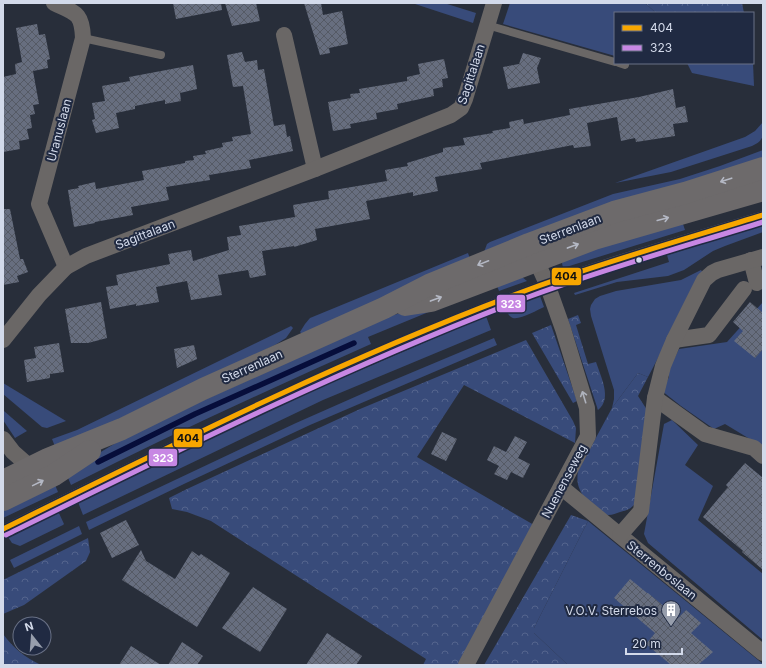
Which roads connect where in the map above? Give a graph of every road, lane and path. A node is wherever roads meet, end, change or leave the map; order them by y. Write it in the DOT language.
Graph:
graph roads {
  1 [pos="54,3"];
  2 [pos="494,3"];
  3 [pos="487,25"];
  4 [pos="284,35"];
  5 [pos="83,38"];
  6 [pos="161,55"];
  7 [pos="614,62"];
  8 [pos="763,168"];
  9 [pos="315,169"];
  10 [pos="763,190"];
  11 [pos="763,215"];
  12 [pos="528,254"];
  13 [pos="757,259"];
  14 [pos="66,267"];
  15 [pos="547,284"];
  16 [pos="3,340"];
  17 [pos="674,340"];
  18 [pos="656,398"];
  19 [pos="122,428"];
  20 [pos="3,439"];
  21 [pos="763,456"];
  22 [pos="30,467"];
  23 [pos="3,481"];
  24 [pos="561,487"];
  25 [pos="3,500"];
  26 [pos="3,529"];
  27 [pos="620,536"];
  28 [pos="763,652"];
  29 [pos="466,665"];
  1 -- 5 [label="street, Uranuslaan"];
  2 -- 3 [label="street, Sagittalaan"];
  3 -- 7 [label="lane"];
  3 -- 9 [label="street, Sagittalaan"];
  4 -- 9 [label="street"];
  5 -- 6 [label="lane"];
  5 -- 14 [label="street, Uranuslaan"];
  8 -- 12 [label="main road, Sterrenlaan, one-way"];
  9 -- 14 [label="street, Sagittalaan"];
  12 -- 10 [label="main road, Sterrenlaan, one-way"];
  11 -- 15 [label="lane"];
  12 -- 15 [label="street, Nuenenseweg"];
  12 -- 19 [label="main road, Sterrenlaan"];
  13 -- 17 [label="street"];
  13 -- 17 [label="street"];
  14 -- 16 [label="street, Sagittalaan"];
  24 -- 15 [label="street, Nuenenseweg, one-way"];
  15 -- 26 [label="lane"];
  17 -- 18 [label="street"];
  18 -- 21 [label="street"];
  18 -- 27 [label="street"];
  19 -- 22 [label="main road, Sterrenlaan"];
  25 -- 19 [label="main road, Sterrenlaan, one-way"];
  20 -- 22 [label="street"];
  22 -- 23 [label="main road, Sterrenlaan"];
  24 -- 27 [label="street, Sterrenboslaan"];
  24 -- 29 [label="street, Nuenenseweg"];
  27 -- 28 [label="street, Sterrenboslaan"];
}
